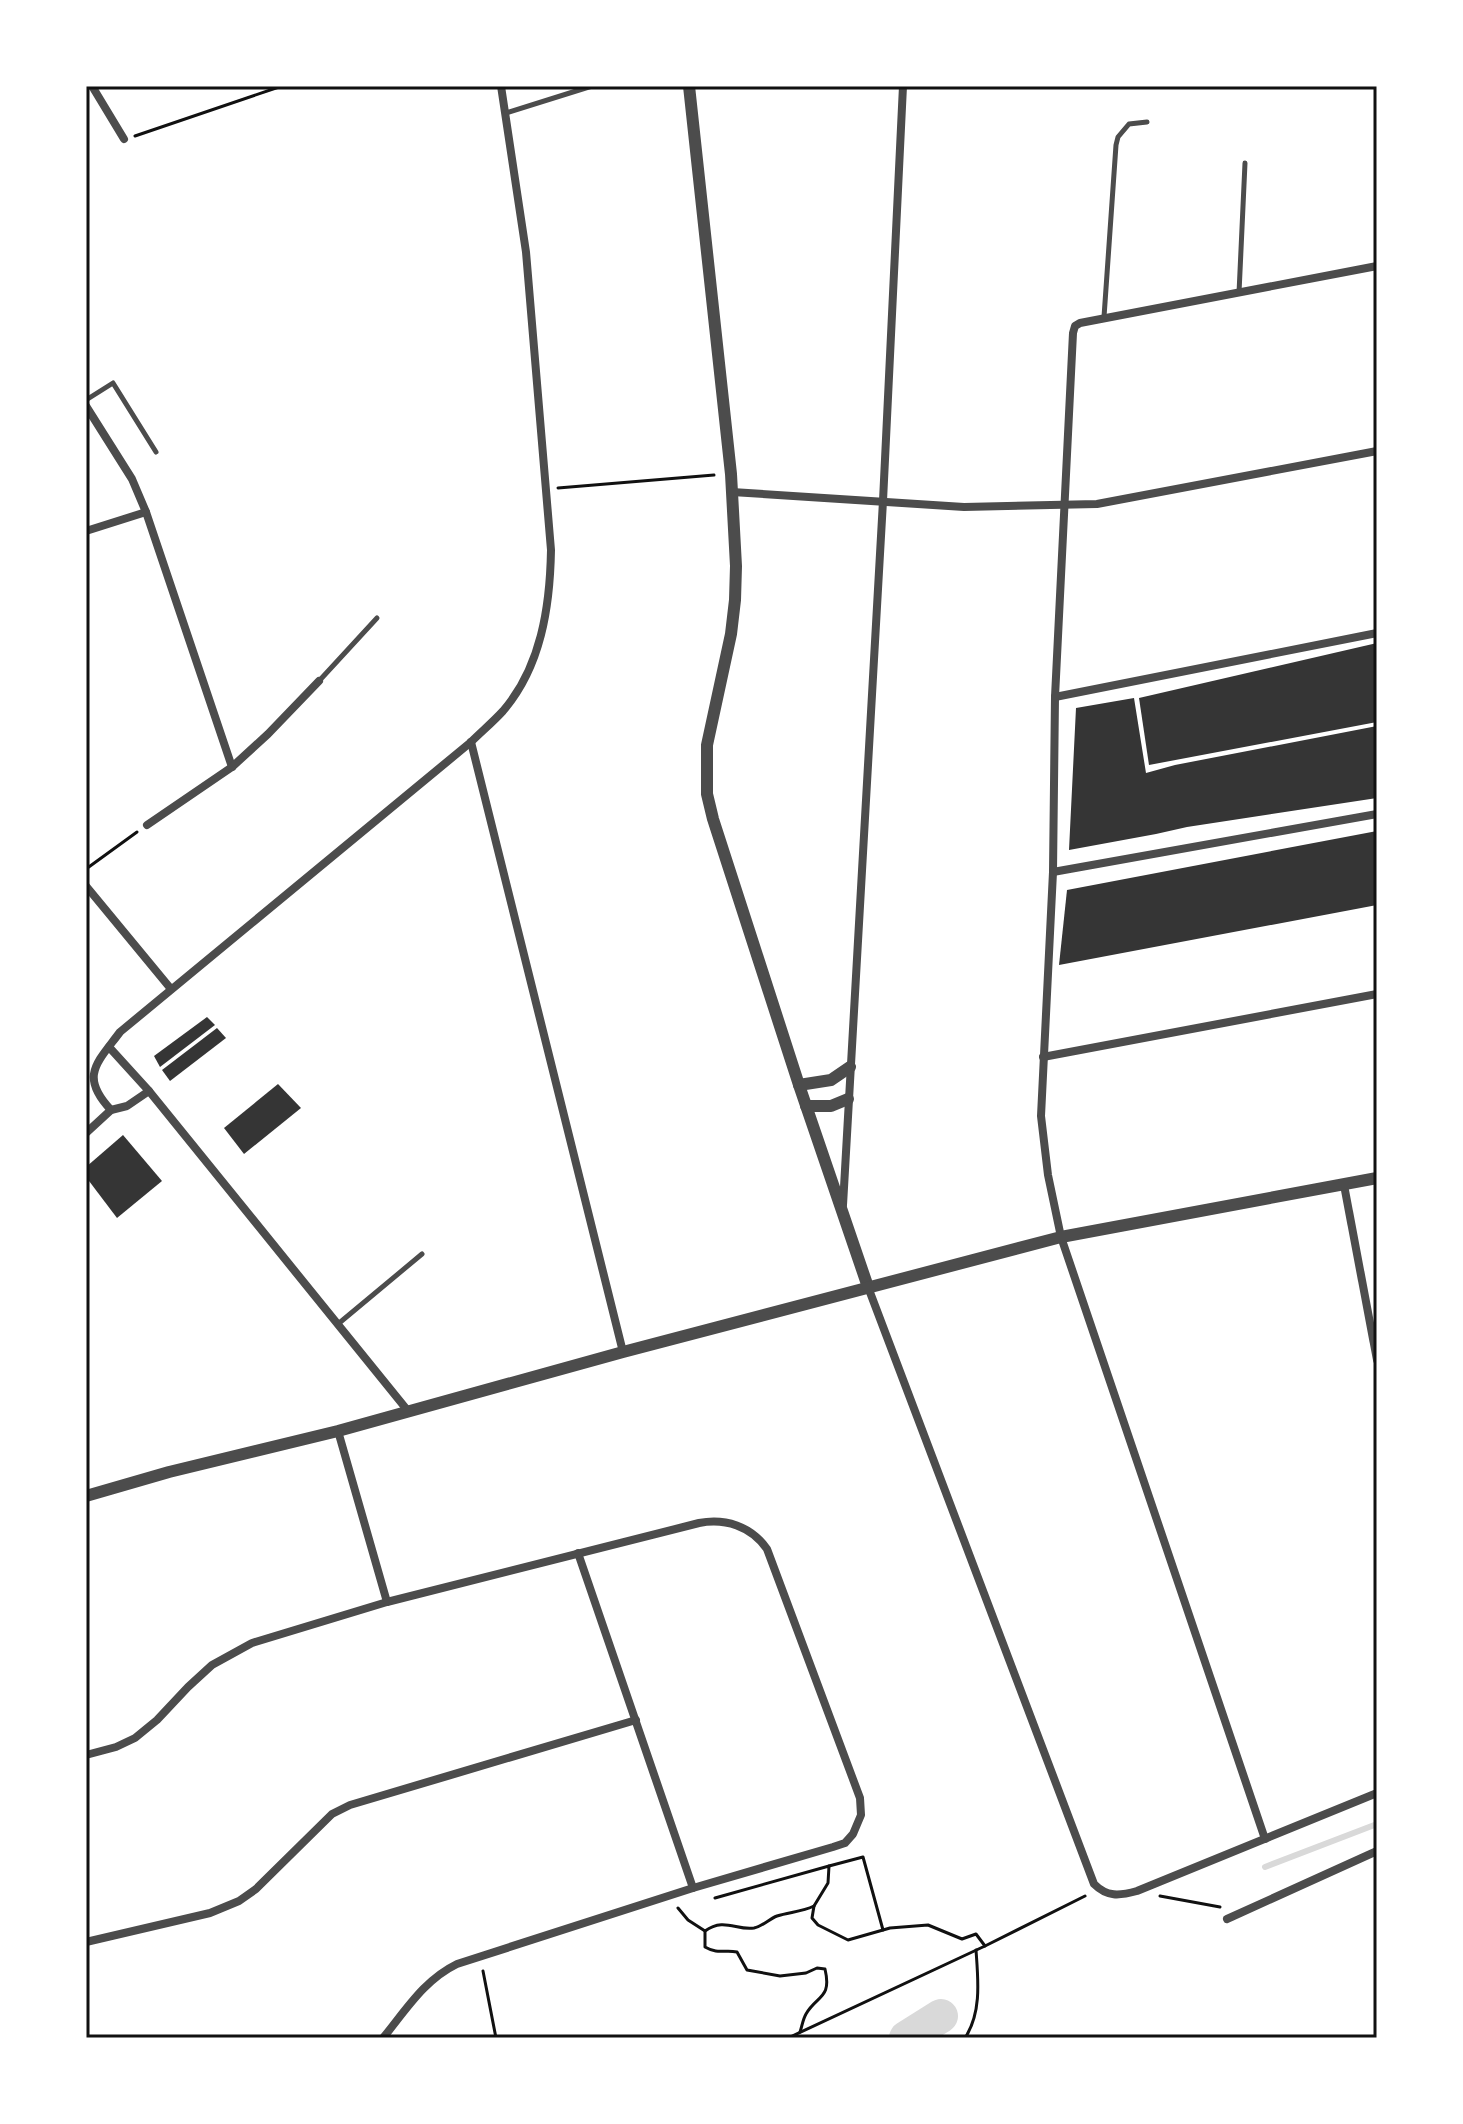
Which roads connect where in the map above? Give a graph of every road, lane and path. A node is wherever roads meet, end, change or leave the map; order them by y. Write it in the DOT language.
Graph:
graph roads {
  1 [pos="92,86"];
  2 [pos="282,86"];
  3 [pos="501,86"];
  4 [pos="592,86"];
  5 [pos="689,86"];
  6 [pos="903,86"];
  7 [pos="506,113"];
  8 [pos="1147,122"];
  9 [pos="124,139"];
  10 [pos="1245,163"];
  11 [pos="1377,266"];
  12 [pos="1239,293"];
  13 [pos="1104,318"];
  14 [pos="86,403"];
  15 [pos="1377,451"];
  16 [pos="156,452"];
  17 [pos="731,474"];
  18 [pos="547,489"];
  19 [pos="732,492"];
  20 [pos="883,501"];
  21 [pos="1064,504"];
  22 [pos="146,512"];
  23 [pos="86,531"];
  24 [pos="377,618"];
  25 [pos="1377,633"];
  26 [pos="319,681"];
  27 [pos="1055,697"];
  28 [pos="471,742"];
  29 [pos="232,767"];
  30 [pos="1377,814"];
  31 [pos="147,825"];
  32 [pos="86,869"];
  33 [pos="1053,872"];
  34 [pos="86,886"];
  35 [pos="171,989"];
  36 [pos="1377,994"];
  37 [pos="109,1047"];
  38 [pos="1043,1057"];
  39 [pos="850,1067"];
  40 [pos="89,1083"];
  41 [pos="799,1085"];
  42 [pos="149,1091"];
  43 [pos="848,1099"];
  44 [pos="806,1106"];
  45 [pos="111,1110"];
  46 [pos="86,1133"];
  47 [pos="1377,1178"];
  48 [pos="1344,1185"];
  49 [pos="843,1214"];
  50 [pos="1061,1237"];
  51 [pos="422,1254"];
  52 [pos="868,1287"];
  53 [pos="338,1324"];
  54 [pos="623,1352"];
  55 [pos="1377,1360"];
  56 [pos="408,1411"];
  57 [pos="338,1431"];
  58 [pos="86,1496"];
  59 [pos="578,1553"];
  60 [pos="387,1602"];
  61 [pos="636,1720"];
  62 [pos="86,1755"];
  63 [pos="1377,1793"];
  64 [pos="1265,1839"];
  65 [pos="1377,1851"];
  66 [pos="829,1866"];
  67 [pos="693,1888"];
  68 [pos="1099,1889"];
  69 [pos="1137,1891"];
  70 [pos="712,1898"];
  71 [pos="688,1905"];
  72 [pos="814,1906"];
  73 [pos="1243,1911"];
  74 [pos="1227,1919"];
  75 [pos="883,1930"];
  76 [pos="705,1931"];
  77 [pos="86,1942"];
  78 [pos="985,1946"];
  79 [pos="976,1950"];
  80 [pos="481,1962"];
  81 [pos="800,2032"];
  82 [pos="383,2038"];
  83 [pos="496,2038"];
  84 [pos="788,2038"];
  85 [pos="965,2038"];
  1 -- 9 [label="street"];
  2 -- 9 [label="path"];
  3 -- 7 [label="street"];
  4 -- 7 [label="lane"];
  5 -- 17 [label="street"];
  6 -- 20 [label="street"];
  7 -- 18 [label="street"];
  8 -- 13 [label="lane"];
  10 -- 12 [label="lane"];
  11 -- 12 [label="street"];
  12 -- 13 [label="street"];
  13 -- 21 [label="street"];
  14 -- 16 [label="lane"];
  14 -- 22 [label="street"];
  15 -- 21 [label="street"];
  17 -- 18 [label="path"];
  17 -- 19 [label="street"];
  18 -- 28 [label="street"];
  19 -- 20 [label="street"];
  19 -- 41 [label="street"];
  20 -- 21 [label="street"];
  20 -- 39 [label="street"];
  21 -- 27 [label="street"];
  22 -- 23 [label="street"];
  22 -- 29 [label="street"];
  24 -- 26 [label="lane"];
  25 -- 27 [label="street"];
  26 -- 29 [label="street"];
  27 -- 33 [label="street"];
  28 -- 35 [label="street"];
  28 -- 54 [label="street"];
  29 -- 31 [label="street"];
  30 -- 33 [label="street"];
  31 -- 32 [label="path"];
  33 -- 38 [label="street"];
  34 -- 35 [label="street"];
  35 -- 37 [label="street"];
  36 -- 38 [label="street"];
  37 -- 40 [label="street"];
  37 -- 42 [label="street"];
  38 -- 50 [label="street"];
  39 -- 41 [label="street"];
  39 -- 43 [label="street"];
  40 -- 45 [label="street"];
  41 -- 44 [label="street"];
  42 -- 45 [label="street"];
  42 -- 53 [label="street"];
  43 -- 44 [label="street"];
  43 -- 49 [label="street"];
  44 -- 49 [label="street"];
  45 -- 46 [label="street"];
  47 -- 48 [label="street"];
  48 -- 50 [label="street"];
  48 -- 55 [label="street"];
  49 -- 52 [label="street"];
  50 -- 52 [label="street"];
  50 -- 64 [label="street"];
  51 -- 53 [label="lane"];
  52 -- 54 [label="street"];
  52 -- 68 [label="street"];
  53 -- 56 [label="street"];
  54 -- 56 [label="street"];
  56 -- 57 [label="street"];
  57 -- 58 [label="street"];
  57 -- 60 [label="street"];
  59 -- 60 [label="street"];
  59 -- 61 [label="street"];
  59 -- 67 [label="street"];
  60 -- 62 [label="street"];
  61 -- 67 [label="street"];
  61 -- 77 [label="street"];
  63 -- 64 [label="street"];
  64 -- 69 [label="street"];
  65 -- 73 [label="street"];
  66 -- 70 [label="path"];
  66 -- 72 [label="path"];
  66 -- 75 [label="path"];
  67 -- 82 [label="street"];
  68 -- 69 [label="street"];
  68 -- 78 [label="path"];
  69 -- 73 [label="path"];
  71 -- 76 [label="path"];
  72 -- 75 [label="path"];
  72 -- 76 [label="path"];
  73 -- 74 [label="street"];
  75 -- 78 [label="path"];
  76 -- 81 [label="path"];
  78 -- 79 [label="path"];
  79 -- 81 [label="path"];
  79 -- 85 [label="path"];
  80 -- 83 [label="path"];
  81 -- 84 [label="path"];
}
